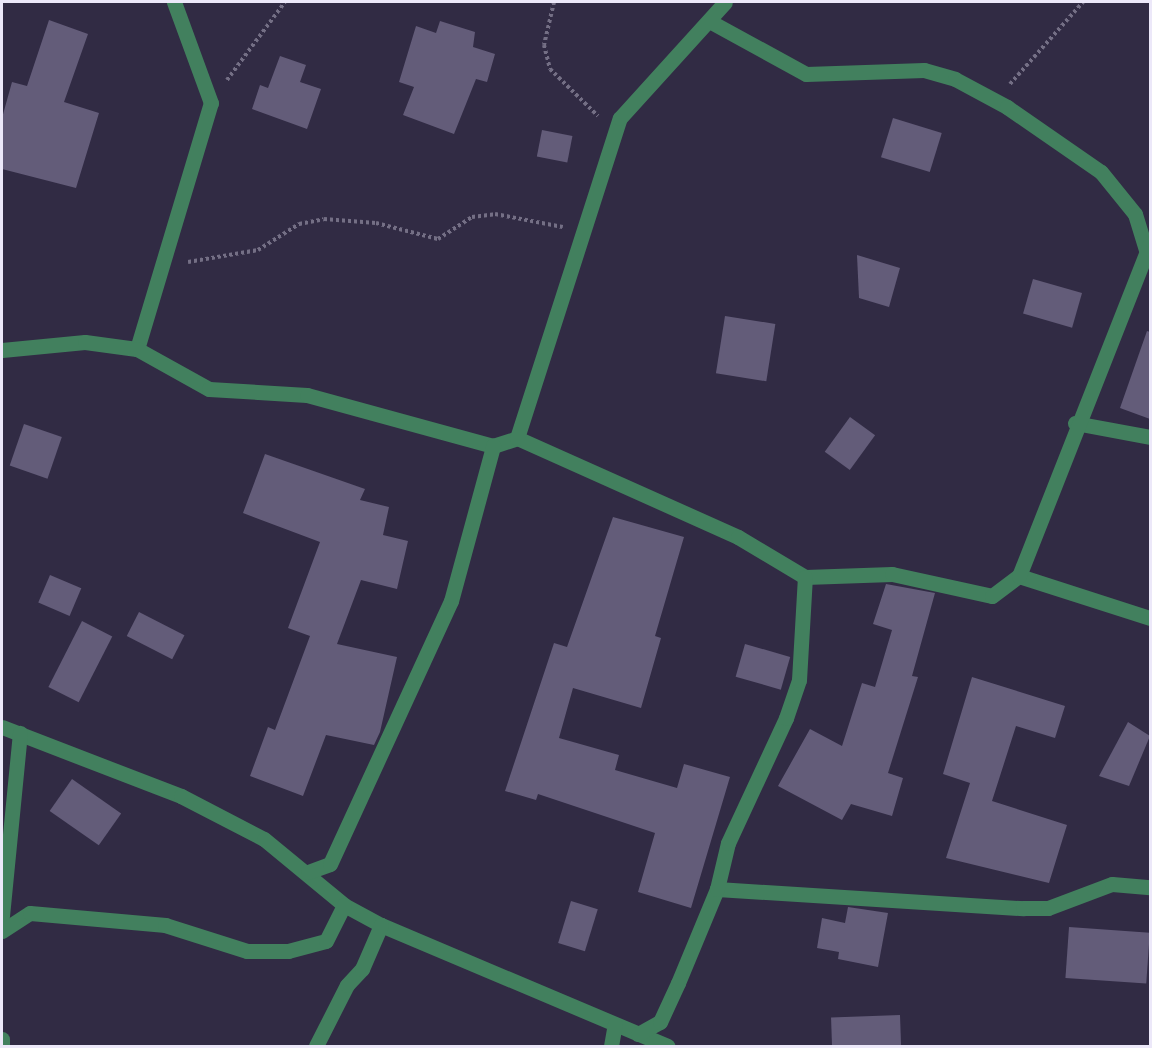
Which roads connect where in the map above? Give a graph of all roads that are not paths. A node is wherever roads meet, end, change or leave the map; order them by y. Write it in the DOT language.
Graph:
graph roads {
  1 [pos="174,2"];
  2 [pos="724,2"];
  3 [pos="711,22"];
  4 [pos="1148,246"];
  5 [pos="137,349"];
  6 [pos="2,350"];
  7 [pos="1075,423"];
  8 [pos="1150,437"];
  9 [pos="517,438"];
  10 [pos="493,446"];
  11 [pos="1019,576"];
  12 [pos="805,577"];
  13 [pos="1150,618"];
  14 [pos="2,727"];
  15 [pos="20,733"];
  16 [pos="308,872"];
  17 [pos="1150,888"];
  18 [pos="717,889"];
  19 [pos="344,905"];
  20 [pos="2,916"];
  21 [pos="381,925"];
  22 [pos="2,931"];
  23 [pos="615,1024"];
  24 [pos="638,1034"];
  25 [pos="2,1039"];
  26 [pos="2,1047"];
  27 [pos="316,1047"];
  28 [pos="610,1047"];
  29 [pos="667,1047"];
  1 -- 5 [label="street"];
  2 -- 3 [label="street"];
  3 -- 4 [label="street"];
  3 -- 9 [label="street"];
  4 -- 7 [label="street"];
  5 -- 6 [label="street"];
  5 -- 10 [label="street"];
  7 -- 8 [label="street"];
  7 -- 11 [label="street"];
  9 -- 10 [label="street"];
  9 -- 12 [label="street"];
  10 -- 16 [label="street"];
  11 -- 12 [label="street"];
  11 -- 13 [label="street"];
  12 -- 18 [label="street"];
  14 -- 15 [label="street"];
  15 -- 16 [label="street"];
  15 -- 20 [label="street"];
  16 -- 19 [label="street"];
  17 -- 18 [label="street"];
  18 -- 24 [label="street"];
  19 -- 21 [label="street"];
  19 -- 22 [label="street"];
  21 -- 23 [label="street"];
  21 -- 27 [label="street"];
  23 -- 24 [label="street"];
  23 -- 28 [label="street"];
  24 -- 29 [label="street"];
  25 -- 26 [label="street"];
}
